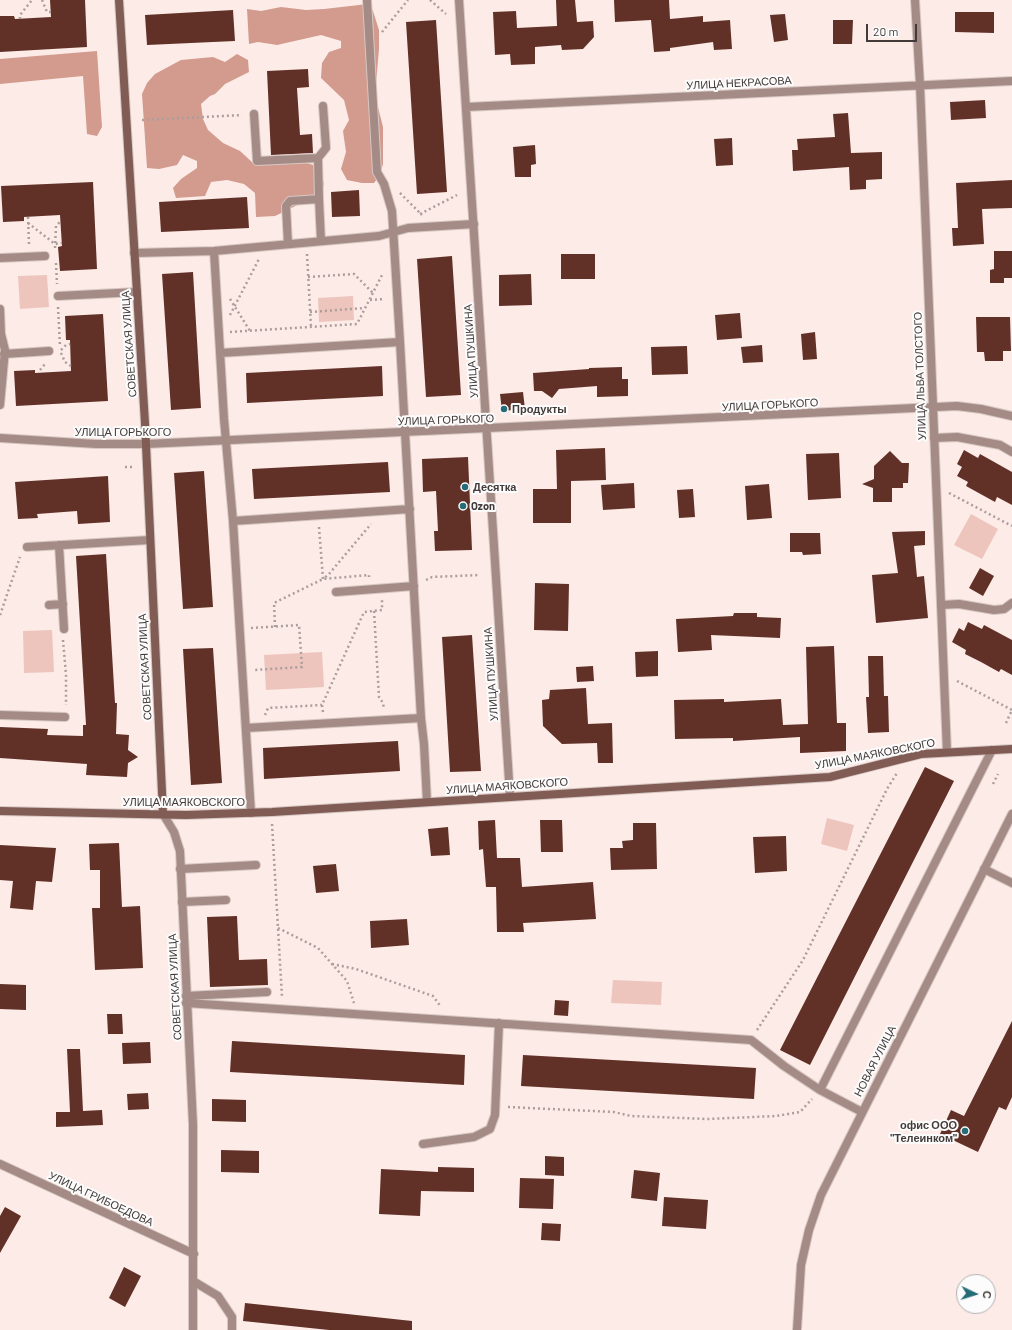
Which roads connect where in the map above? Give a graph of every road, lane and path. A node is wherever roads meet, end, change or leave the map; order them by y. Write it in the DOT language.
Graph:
graph roads {
  1 [pos="32,0"];
  2 [pos="42,0"];
  3 [pos="119,0"];
  4 [pos="367,0"];
  5 [pos="408,0"];
  6 [pos="430,0"];
  7 [pos="459,0"];
  8 [pos="915,0"];
  9 [pos="51,12"];
  10 [pos="446,14"];
  11 [pos="20,19"];
  12 [pos="382,32"];
  13 [pos="1012,81"];
  14 [pos="920,85"];
  15 [pos="323,106"];
  16 [pos="466,107"];
  17 [pos="254,114"];
  18 [pos="142,120"];
  19 [pos="318,158"];
  20 [pos="396,189"];
  21 [pos="457,195"];
  22 [pos="319,200"];
  23 [pos="421,214"];
  24 [pos="28,217"];
  25 [pos="415,217"];
  26 [pos="61,221"];
  27 [pos="28,223"];
  28 [pos="474,224"];
  29 [pos="433,227"];
  30 [pos="393,232"];
  31 [pos="321,241"];
  32 [pos="306,242"];
  33 [pos="62,243"];
  34 [pos="55,244"];
  35 [pos="288,244"];
  36 [pos="266,246"];
  37 [pos="55,249"];
  38 [pos="214,251"];
  39 [pos="134,253"];
  40 [pos="30,256"];
  41 [pos="45,256"];
  42 [pos="0,258"];
  43 [pos="384,272"];
  44 [pos="308,277"];
  45 [pos="137,292"];
  46 [pos="227,293"];
  47 [pos="373,293"];
  48 [pos="58,296"];
  49 [pos="235,306"];
  50 [pos="365,308"];
  51 [pos="0,309"];
  52 [pos="310,312"];
  53 [pos="311,327"];
  54 [pos="250,331"];
  55 [pos="220,332"];
  56 [pos="1,334"];
  57 [pos="400,342"];
  58 [pos="70,344"];
  59 [pos="49,351"];
  60 [pos="220,353"];
  61 [pos="4,354"];
  62 [pos="71,366"];
  63 [pos="0,404"];
  64 [pos="932,408"];
  65 [pos="1012,416"];
  66 [pos="486,429"];
  67 [pos="406,433"];
  68 [pos="0,438"];
  69 [pos="934,438"];
  70 [pos="226,441"];
  71 [pos="146,444"];
  72 [pos="1012,452"];
  73 [pos="134,466"];
  74 [pos="125,467"];
  75 [pos="936,486"];
  76 [pos="410,509"];
  77 [pos="382,511"];
  78 [pos="318,515"];
  79 [pos="233,521"];
  80 [pos="1012,526"];
  81 [pos="150,540"];
  82 [pos="59,545"];
  83 [pos="27,547"];
  84 [pos="480,575"];
  85 [pos="323,578"];
  86 [pos="414,586"];
  87 [pos="381,589"];
  88 [pos="370,590"];
  89 [pos="336,592"];
  90 [pos="1012,603"];
  91 [pos="63,604"];
  92 [pos="49,605"];
  93 [pos="941,605"];
  94 [pos="374,611"];
  95 [pos="0,615"];
  96 [pos="275,627"];
  97 [pos="64,629"];
  98 [pos="240,629"];
  99 [pos="263,670"];
  100 [pos="944,674"];
  101 [pos="322,705"];
  102 [pos="1012,710"];
  103 [pos="0,715"];
  104 [pos="65,717"];
  105 [pos="421,718"];
  106 [pos="384,720"];
  107 [pos="1006,723"];
  108 [pos="323,724"];
  109 [pos="261,727"];
  110 [pos="246,728"];
  111 [pos="1012,749"];
  112 [pos="992,750"];
  113 [pos="947,752"];
  114 [pos="901,768"];
  115 [pos="998,774"];
  116 [pos="993,784"];
  117 [pos="510,796"];
  118 [pos="427,802"];
  119 [pos="0,811"];
  120 [pos="272,812"];
  121 [pos="250,813"];
  122 [pos="163,814"];
  123 [pos="1012,814"];
  124 [pos="256,865"];
  125 [pos="180,869"];
  126 [pos="984,870"];
  127 [pos="1012,883"];
  128 [pos="226,900"];
  129 [pos="182,902"];
  130 [pos="278,928"];
  131 [pos="332,964"];
  132 [pos="267,992"];
  133 [pos="186,1000"];
  134 [pos="283,1009"];
  135 [pos="357,1014"];
  136 [pos="443,1020"];
  137 [pos="499,1023"];
  138 [pos="751,1040"];
  139 [pos="820,1090"];
  140 [pos="495,1107"];
  141 [pos="862,1112"];
  142 [pos="422,1144"];
  143 [pos="0,1164"];
  144 [pos="194,1254"];
  145 [pos="193,1281"];
  146 [pos="192,1330"];
  147 [pos="232,1330"];
  148 [pos="797,1330"];
  1 -- 11 [label="path"];
  2 -- 9 [label="path"];
  3 -- 39 [label="street, СОВЕТСКАЯ УЛИЦА"];
  4 -- 30 [label="street"];
  5 -- 12 [label="path"];
  6 -- 10 [label="path"];
  7 -- 16 [label="street, УЛИЦА ПУШКИНА"];
  8 -- 14 [label="street, УЛИЦА ЛЬВА ТОЛСТОГО"];
  13 -- 14 [label="street, УЛИЦА НЕКРАСОВА"];
  14 -- 16 [label="street, УЛИЦА НЕКРАСОВА"];
  14 -- 64 [label="street, УЛИЦА ЛЬВА ТОЛСТОГО"];
  15 -- 19 [label="street"];
  16 -- 28 [label="street, УЛИЦА ПУШКИНА"];
  17 -- 18 [label="path"];
  17 -- 19 [label="street"];
  19 -- 22 [label="street"];
  20 -- 23 [label="path"];
  21 -- 23 [label="path"];
  22 -- 31 [label="street"];
  22 -- 35 [label="street"];
  23 -- 25 [label="path"];
  23 -- 29 [label="path"];
  24 -- 27 [label="path"];
  26 -- 34 [label="path"];
  27 -- 34 [label="path"];
  27 -- 40 [label="path"];
  28 -- 29 [label="street"];
  28 -- 66 [label="street, УЛИЦА ПУШКИНА"];
  29 -- 30 [label="street"];
  30 -- 31 [label="street"];
  30 -- 57 [label="street"];
  31 -- 32 [label="street"];
  32 -- 35 [label="street"];
  32 -- 44 [label="path"];
  33 -- 34 [label="path"];
  34 -- 37 [label="path"];
  35 -- 36 [label="street"];
  36 -- 38 [label="street"];
  36 -- 49 [label="path"];
  38 -- 39 [label="street"];
  38 -- 55 [label="street"];
  39 -- 45 [label="street, СОВЕТСКАЯ УЛИЦА"];
  40 -- 41 [label="street"];
  40 -- 42 [label="street"];
  43 -- 47 [label="path"];
  44 -- 47 [label="path"];
  44 -- 52 [label="path"];
  45 -- 48 [label="street"];
  45 -- 71 [label="street, СОВЕТСКАЯ УЛИЦА"];
  46 -- 49 [label="path"];
  47 -- 50 [label="path"];
  49 -- 54 [label="path"];
  49 -- 55 [label="path"];
  50 -- 52 [label="path"];
  50 -- 53 [label="path"];
  51 -- 56 [label="street"];
  52 -- 53 [label="path"];
  53 -- 54 [label="path"];
  54 -- 55 [label="path"];
  55 -- 60 [label="street"];
  56 -- 61 [label="street"];
  57 -- 60 [label="street"];
  57 -- 67 [label="street"];
  58 -- 62 [label="path"];
  59 -- 61 [label="street"];
  60 -- 70 [label="street"];
  61 -- 63 [label="street"];
  64 -- 65 [label="street, УЛИЦА ГОРЬКОГО"];
  64 -- 66 [label="street, УЛИЦА ГОРЬКОГО"];
  64 -- 69 [label="street, УЛИЦА ЛЬВА ТОЛСТОГО"];
  66 -- 67 [label="street, УЛИЦА ГОРЬКОГО"];
  66 -- 117 [label="street, УЛИЦА ПУШКИНА"];
  67 -- 70 [label="street, УЛИЦА ГОРЬКОГО"];
  67 -- 76 [label="street"];
  68 -- 71 [label="street, УЛИЦА ГОРЬКОГО"];
  69 -- 72 [label="street"];
  69 -- 75 [label="street, УЛИЦА ЛЬВА ТОЛСТОГО"];
  70 -- 71 [label="street, УЛИЦА ГОРЬКОГО"];
  70 -- 79 [label="street"];
  71 -- 81 [label="street, СОВЕТСКАЯ УЛИЦА"];
  73 -- 74 [label="path"];
  75 -- 80 [label="path"];
  75 -- 93 [label="street, УЛИЦА ЛЬВА ТОЛСТОГО"];
  76 -- 77 [label="street"];
  76 -- 86 [label="street"];
  77 -- 78 [label="street"];
  77 -- 85 [label="path"];
  78 -- 79 [label="street"];
  78 -- 85 [label="path"];
  79 -- 98 [label="street"];
  81 -- 82 [label="street"];
  81 -- 122 [label="street, СОВЕТСКАЯ УЛИЦА"];
  82 -- 83 [label="street"];
  82 -- 91 [label="street"];
  83 -- 95 [label="path"];
  84 -- 86 [label="path"];
  85 -- 88 [label="path"];
  85 -- 96 [label="path"];
  86 -- 87 [label="street"];
  86 -- 105 [label="street"];
  87 -- 88 [label="street"];
  87 -- 94 [label="path"];
  88 -- 89 [label="street"];
  90 -- 93 [label="street"];
  91 -- 92 [label="street"];
  91 -- 97 [label="street"];
  93 -- 100 [label="street, УЛИЦА ЛЬВА ТОЛСТОГО"];
  94 -- 101 [label="path"];
  94 -- 106 [label="path"];
  96 -- 98 [label="path"];
  96 -- 99 [label="path"];
  97 -- 104 [label="path"];
  98 -- 110 [label="street"];
  100 -- 102 [label="path"];
  100 -- 113 [label="street, УЛИЦА ЛЬВА ТОЛСТОГО"];
  101 -- 108 [label="path"];
  101 -- 109 [label="path"];
  102 -- 107 [label="path"];
  103 -- 104 [label="street"];
  105 -- 106 [label="street"];
  105 -- 118 [label="street"];
  106 -- 108 [label="street"];
  108 -- 109 [label="street"];
  109 -- 110 [label="street"];
  110 -- 121 [label="street"];
  111 -- 112 [label="street, УЛИЦА МАЯКОВСКОГО"];
  112 -- 113 [label="street, УЛИЦА МАЯКОВСКОГО"];
  112 -- 139 [label="street"];
  113 -- 117 [label="street, УЛИЦА МАЯКОВСКОГО"];
  114 -- 138 [label="path"];
  115 -- 116 [label="path"];
  117 -- 118 [label="street, УЛИЦА МАЯКОВСКОГО"];
  118 -- 120 [label="street, УЛИЦА МАЯКОВСКОГО"];
  119 -- 122 [label="street, УЛИЦА МАЯКОВСКОГО"];
  120 -- 121 [label="street, УЛИЦА МАЯКОВСКОГО"];
  120 -- 130 [label="path"];
  121 -- 122 [label="street, УЛИЦА МАЯКОВСКОГО"];
  122 -- 125 [label="street, СОВЕТСКАЯ УЛИЦА"];
  123 -- 126 [label="street, НОВАЯ УЛИЦА"];
  124 -- 125 [label="street"];
  125 -- 129 [label="street, СОВЕТСКАЯ УЛИЦА"];
  126 -- 127 [label="street"];
  126 -- 141 [label="street, НОВАЯ УЛИЦА"];
  128 -- 129 [label="street"];
  129 -- 133 [label="street, СОВЕТСКАЯ УЛИЦА"];
  130 -- 131 [label="path"];
  130 -- 134 [label="path"];
  131 -- 135 [label="path"];
  131 -- 136 [label="path"];
  132 -- 133 [label="street"];
  133 -- 134 [label="street"];
  133 -- 144 [label="street, СОВЕТСКАЯ УЛИЦА"];
  134 -- 135 [label="street"];
  135 -- 136 [label="street"];
  136 -- 137 [label="street"];
  137 -- 138 [label="street"];
  137 -- 140 [label="street"];
  138 -- 139 [label="street"];
  139 -- 140 [label="path"];
  139 -- 141 [label="street"];
  140 -- 142 [label="street"];
  141 -- 148 [label="street, НОВАЯ УЛИЦА"];
  143 -- 144 [label="street, УЛИЦА ГРИБОЕДОВА"];
  144 -- 145 [label="street, СОВЕТСКАЯ УЛИЦА"];
  145 -- 146 [label="street, СОВЕТСКАЯ УЛИЦА"];
  145 -- 147 [label="street"];
}
